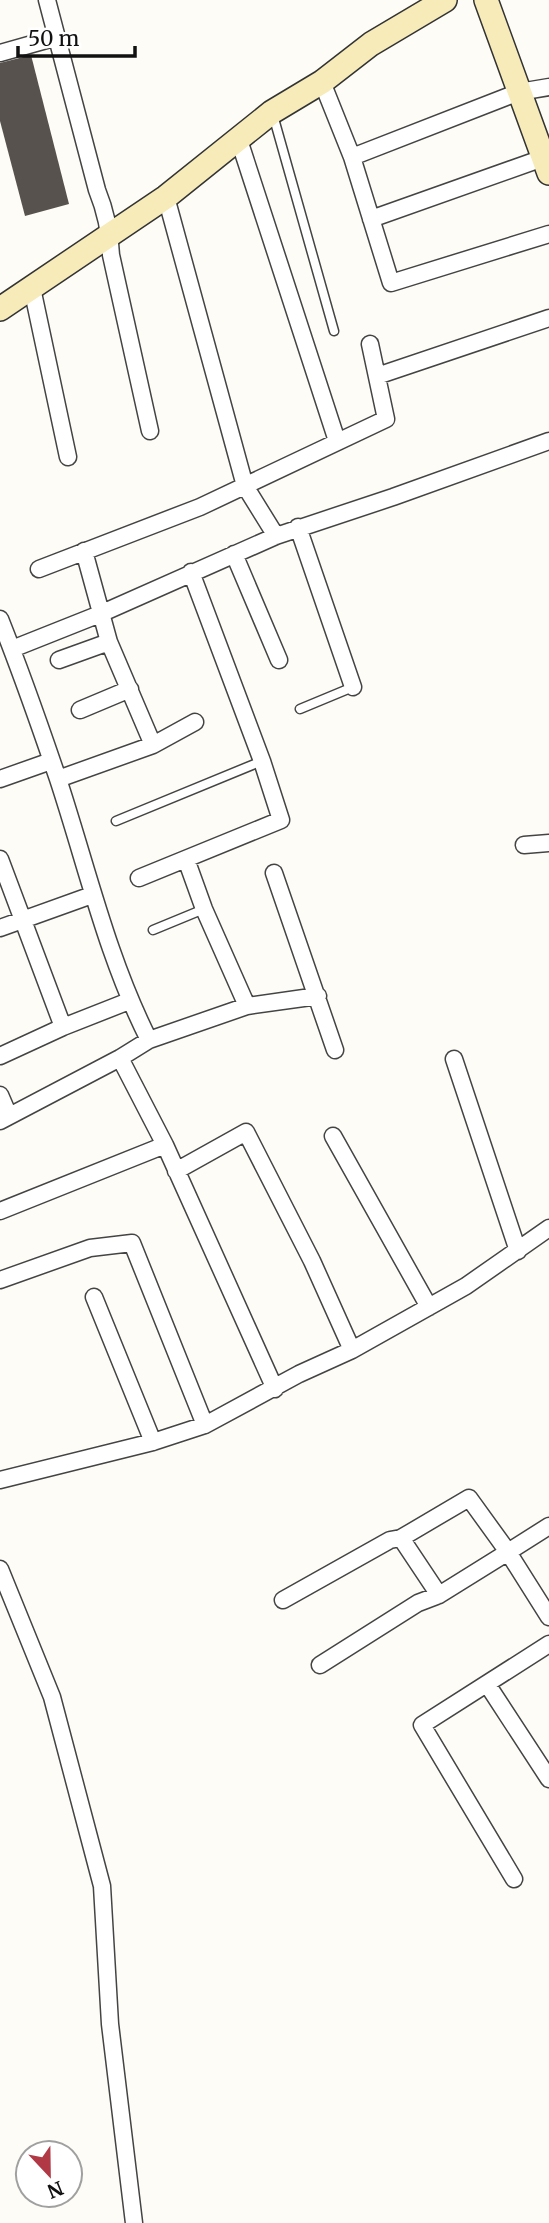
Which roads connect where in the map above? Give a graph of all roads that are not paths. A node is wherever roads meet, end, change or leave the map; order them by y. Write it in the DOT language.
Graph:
graph roads {
  1 [pos="47,0"];
  2 [pos="445,0"];
  3 [pos="486,0"];
  4 [pos="57,37"];
  5 [pos="0,53"];
  6 [pos="322,82"];
  7 [pos="549,87"];
  8 [pos="519,92"];
  9 [pos="272,112"];
  10 [pos="239,140"];
  11 [pos="352,157"];
  12 [pos="546,165"];
  13 [pos="166,197"];
  14 [pos="371,219"];
  15 [pos="110,233"];
  16 [pos="549,234"];
  17 [pos="32,288"];
  18 [pos="0,309"];
  19 [pos="549,318"];
  20 [pos="334,331"];
  21 [pos="370,344"];
  22 [pos="377,376"];
  23 [pos="150,431"];
  24 [pos="337,441"];
  25 [pos="549,441"];
  26 [pos="68,457"];
  27 [pos="245,486"];
  28 [pos="298,527"];
  29 [pos="276,536"];
  30 [pos="83,551"];
  31 [pos="234,554"];
  32 [pos="39,569"];
  33 [pos="191,572"];
  34 [pos="100,614"];
  35 [pos="0,620"];
  36 [pos="109,642"];
  37 [pos="12,649"];
  38 [pos="59,660"];
  39 [pos="279,660"];
  40 [pos="353,687"];
  41 [pos="130,689"];
  42 [pos="300,709"];
  43 [pos="80,710"];
  44 [pos="195,722"];
  45 [pos="153,745"];
  46 [pos="51,761"];
  47 [pos="262,761"];
  48 [pos="0,779"];
  49 [pos="58,779"];
  50 [pos="116,821"];
  51 [pos="549,843"];
  52 [pos="524,845"];
  53 [pos="0,859"];
  54 [pos="186,859"];
  55 [pos="274,873"];
  56 [pos="139,878"];
  57 [pos="92,895"];
  58 [pos="204,909"];
  59 [pos="22,920"];
  60 [pos="0,928"];
  61 [pos="153,930"];
  62 [pos="318,996"];
  63 [pos="129,1001"];
  64 [pos="247,1006"];
  65 [pos="63,1027"];
  66 [pos="149,1040"];
  67 [pos="335,1050"];
  68 [pos="0,1056"];
  69 [pos="120,1058"];
  70 [pos="454,1059"];
  71 [pos="0,1095"];
  72 [pos="5,1119"];
  73 [pos="333,1136"];
  74 [pos="165,1145"];
  75 [pos="176,1171"];
  76 [pos="0,1211"];
  77 [pos="549,1228"];
  78 [pos="518,1251"];
  79 [pos="0,1280"];
  80 [pos="94,1297"];
  81 [pos="429,1307"];
  82 [pos="352,1350"];
  83 [pos="275,1389"];
  84 [pos="205,1425"];
  85 [pos="153,1442"];
  86 [pos="0,1480"];
  87 [pos="549,1526"];
  88 [pos="401,1538"];
  89 [pos="508,1552"];
  90 [pos="0,1569"];
  91 [pos="439,1595"];
  92 [pos="283,1600"];
  93 [pos="549,1617"];
  94 [pos="549,1644"];
  95 [pos="320,1665"];
  96 [pos="487,1684"];
  97 [pos="549,1779"];
  98 [pos="514,1879"];
  99 [pos="134,2223"];
  1 -- 4 [label="street"];
  2 -- 6 [label="main road"];
  3 -- 8 [label="main road"];
  4 -- 5 [label="street"];
  4 -- 15 [label="street"];
  6 -- 9 [label="main road"];
  6 -- 11 [label="street"];
  7 -- 8 [label="street"];
  8 -- 11 [label="street"];
  8 -- 12 [label="main road"];
  9 -- 10 [label="main road"];
  9 -- 20 [label="lane"];
  10 -- 13 [label="main road"];
  10 -- 24 [label="street"];
  11 -- 14 [label="street"];
  12 -- 14 [label="street"];
  13 -- 15 [label="main road"];
  13 -- 27 [label="street"];
  14 -- 16 [label="street"];
  15 -- 17 [label="main road"];
  15 -- 23 [label="street"];
  17 -- 18 [label="main road"];
  17 -- 26 [label="street"];
  19 -- 22 [label="street"];
  21 -- 22 [label="street"];
  22 -- 24 [label="street"];
  24 -- 27 [label="street"];
  25 -- 28 [label="street"];
  27 -- 29 [label="street"];
  27 -- 30 [label="street"];
  28 -- 29 [label="street"];
  28 -- 40 [label="street"];
  29 -- 31 [label="street"];
  30 -- 32 [label="street"];
  30 -- 34 [label="street"];
  31 -- 33 [label="street"];
  31 -- 39 [label="street"];
  33 -- 34 [label="street"];
  33 -- 47 [label="street"];
  34 -- 36 [label="street"];
  34 -- 37 [label="street"];
  35 -- 37 [label="street"];
  36 -- 38 [label="street"];
  36 -- 41 [label="street"];
  37 -- 46 [label="street"];
  40 -- 42 [label="lane"];
  41 -- 43 [label="street"];
  41 -- 45 [label="street"];
  44 -- 45 [label="street"];
  45 -- 49 [label="street"];
  46 -- 48 [label="street"];
  46 -- 49 [label="street"];
  47 -- 50 [label="lane"];
  47 -- 54 [label="street"];
  49 -- 57 [label="street"];
  51 -- 52 [label="street"];
  53 -- 59 [label="street"];
  54 -- 56 [label="street"];
  54 -- 58 [label="street"];
  55 -- 62 [label="street"];
  57 -- 59 [label="street"];
  57 -- 63 [label="street"];
  58 -- 61 [label="lane"];
  58 -- 64 [label="street"];
  59 -- 60 [label="street"];
  59 -- 65 [label="street"];
  62 -- 64 [label="street"];
  62 -- 67 [label="street"];
  63 -- 65 [label="street"];
  63 -- 66 [label="street"];
  64 -- 66 [label="street"];
  65 -- 68 [label="street"];
  66 -- 69 [label="street"];
  69 -- 72 [label="street"];
  69 -- 74 [label="street"];
  70 -- 78 [label="street"];
  71 -- 72 [label="street"];
  73 -- 81 [label="street"];
  74 -- 75 [label="street"];
  74 -- 76 [label="street"];
  75 -- 82 [label="street"];
  75 -- 83 [label="street"];
  77 -- 78 [label="street"];
  78 -- 81 [label="street"];
  79 -- 84 [label="street"];
  80 -- 85 [label="street"];
  81 -- 82 [label="street"];
  82 -- 83 [label="street"];
  83 -- 84 [label="street"];
  84 -- 85 [label="street"];
  85 -- 86 [label="street"];
  87 -- 89 [label="street"];
  88 -- 89 [label="street"];
  88 -- 91 [label="street"];
  88 -- 92 [label="street"];
  89 -- 91 [label="street"];
  89 -- 93 [label="street"];
  90 -- 99 [label="street"];
  91 -- 95 [label="street"];
  94 -- 96 [label="street"];
  96 -- 97 [label="street"];
  96 -- 98 [label="street"];
}
